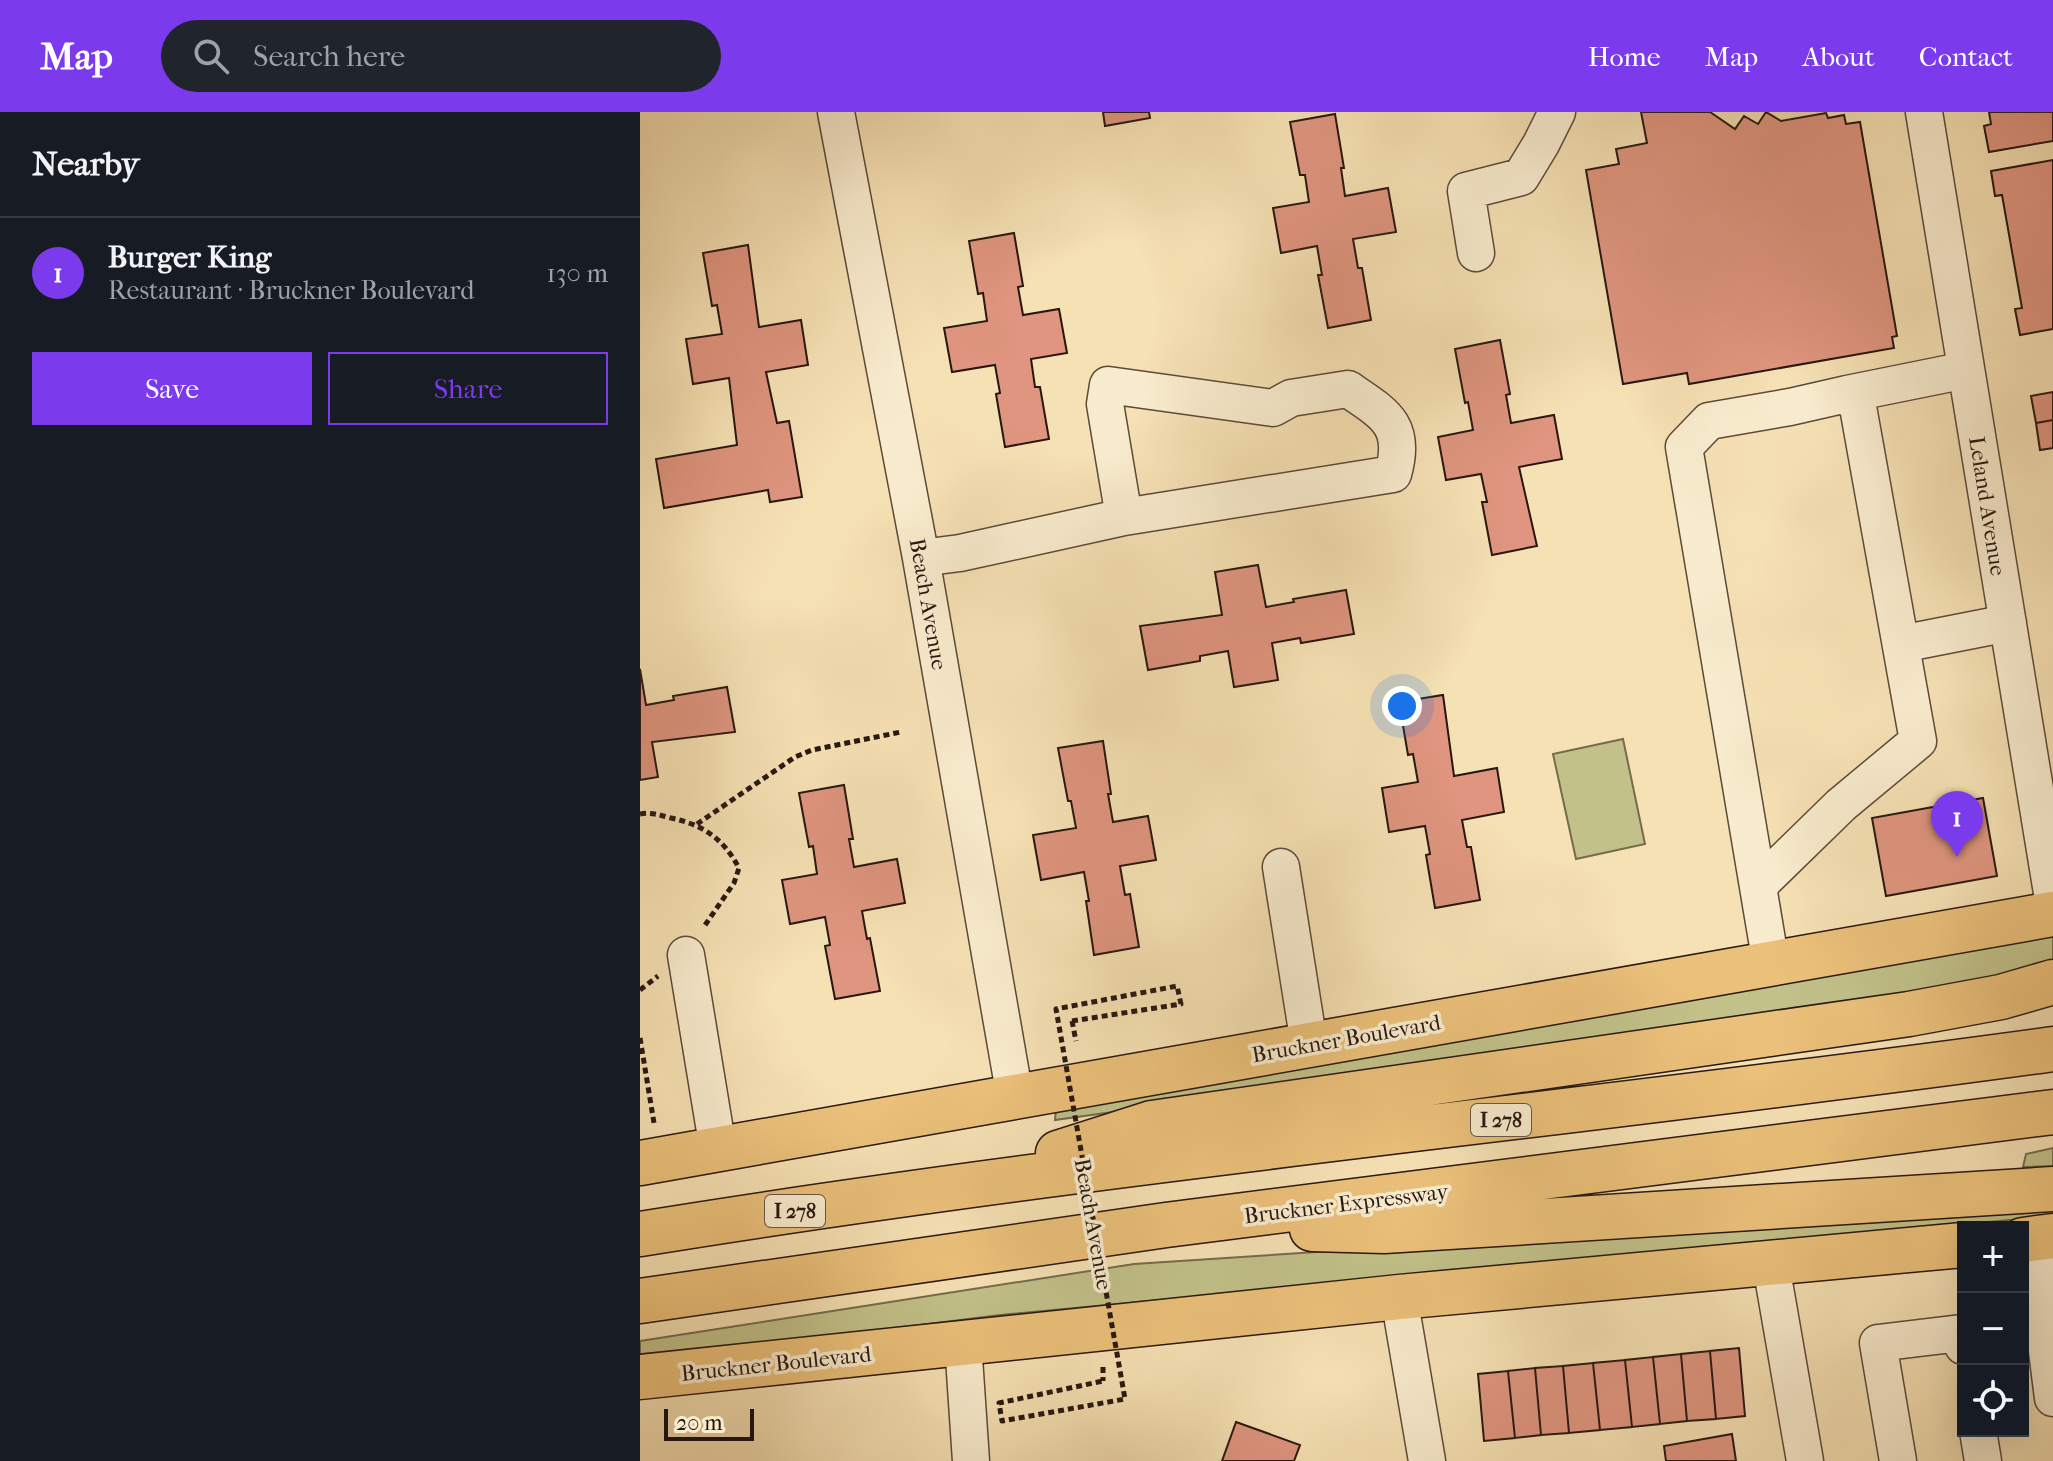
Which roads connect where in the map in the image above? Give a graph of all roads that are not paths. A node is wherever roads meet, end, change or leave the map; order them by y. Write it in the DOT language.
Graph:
graph roads {
  1 [pos="836,112"];
  2 [pos="1557,112"];
  3 [pos="1924,112"];
  4 [pos="1476,253"];
  5 [pos="1966,370"];
  6 [pos="1847,394"];
  7 [pos="1124,517"];
  8 [pos="921,558"];
  9 [pos="2008,623"];
  10 [pos="1901,644"];
  11 [pos="2046,813"];
  12 [pos="1281,867"];
  13 [pos="1759,885"];
  14 [pos="2053,899"];
  15 [pos="2053,914"];
  16 [pos="686,955"];
  17 [pos="1771,964"];
  18 [pos="2053,982"];
  19 [pos="1309,1044"];
  20 [pos="2053,1049"];
  21 [pos="1015,1097"];
  22 [pos="2053,1112"];
  23 [pos="647,1143"];
  24 [pos="718,1149"];
  25 [pos="949,1188"];
  26 [pos="2053,1189"];
  27 [pos="1166,1225"];
  28 [pos="640,1234"];
  29 [pos="2037,1238"];
  30 [pos="1957,1246"];
  31 [pos="1771,1265"];
  32 [pos="1399,1297"];
  33 [pos="640,1301"];
  34 [pos="1957,1333"];
  35 [pos="2049,1342"];
  36 [pos="963,1343"];
  37 [pos="640,1377"];
  38 [pos="2053,1398"];
  39 [pos="1979,1437"];
  40 [pos="971,1461"];
  41 [pos="1427,1461"];
  42 [pos="1805,1461"];
  43 [pos="1898,1461"];
  44 [pos="1983,1461"];
  1 -- 8 [label="street, Beach Avenue"];
  2 -- 4 [label="street"];
  3 -- 5 [label="street, Leland Avenue"];
  5 -- 6 [label="street"];
  5 -- 9 [label="street, Leland Avenue"];
  6 -- 10 [label="street"];
  6 -- 13 [label="street"];
  7 -- 7 [label="street"];
  7 -- 8 [label="street"];
  8 -- 21 [label="street, Beach Avenue"];
  9 -- 10 [label="street"];
  9 -- 11 [label="street, Leland Avenue"];
  10 -- 13 [label="street"];
  11 -- 14 [label="street, Leland Avenue"];
  12 -- 19 [label="street"];
  13 -- 17 [label="street"];
  15 -- 17 [label="main road, Bruckner Boulevard"];
  16 -- 24 [label="street"];
  17 -- 19 [label="main road, Bruckner Boulevard"];
  18 -- 25 [label="main road"];
  19 -- 21 [label="main road, Bruckner Boulevard"];
  20 -- 25 [label="main road, I 278"];
  21 -- 24 [label="main road, Bruckner Boulevard"];
  22 -- 27 [label="main road, Bruckner Expressway"];
  23 -- 24 [label="main road, Bruckner Boulevard"];
  25 -- 28 [label="main road, I 278"];
  26 -- 27 [label="main road"];
  27 -- 33 [label="main road, Bruckner Expressway"];
  29 -- 35 [label="street"];
  30 -- 31 [label="main road, Bruckner Boulevard"];
  31 -- 32 [label="main road, Bruckner Boulevard"];
  31 -- 42 [label="street"];
  32 -- 36 [label="main road, Bruckner Boulevard"];
  32 -- 41 [label="street"];
  34 -- 43 [label="street"];
  35 -- 38 [label="street"];
  36 -- 37 [label="main road, Bruckner Boulevard"];
  36 -- 40 [label="street"];
  39 -- 44 [label="street"];
}
